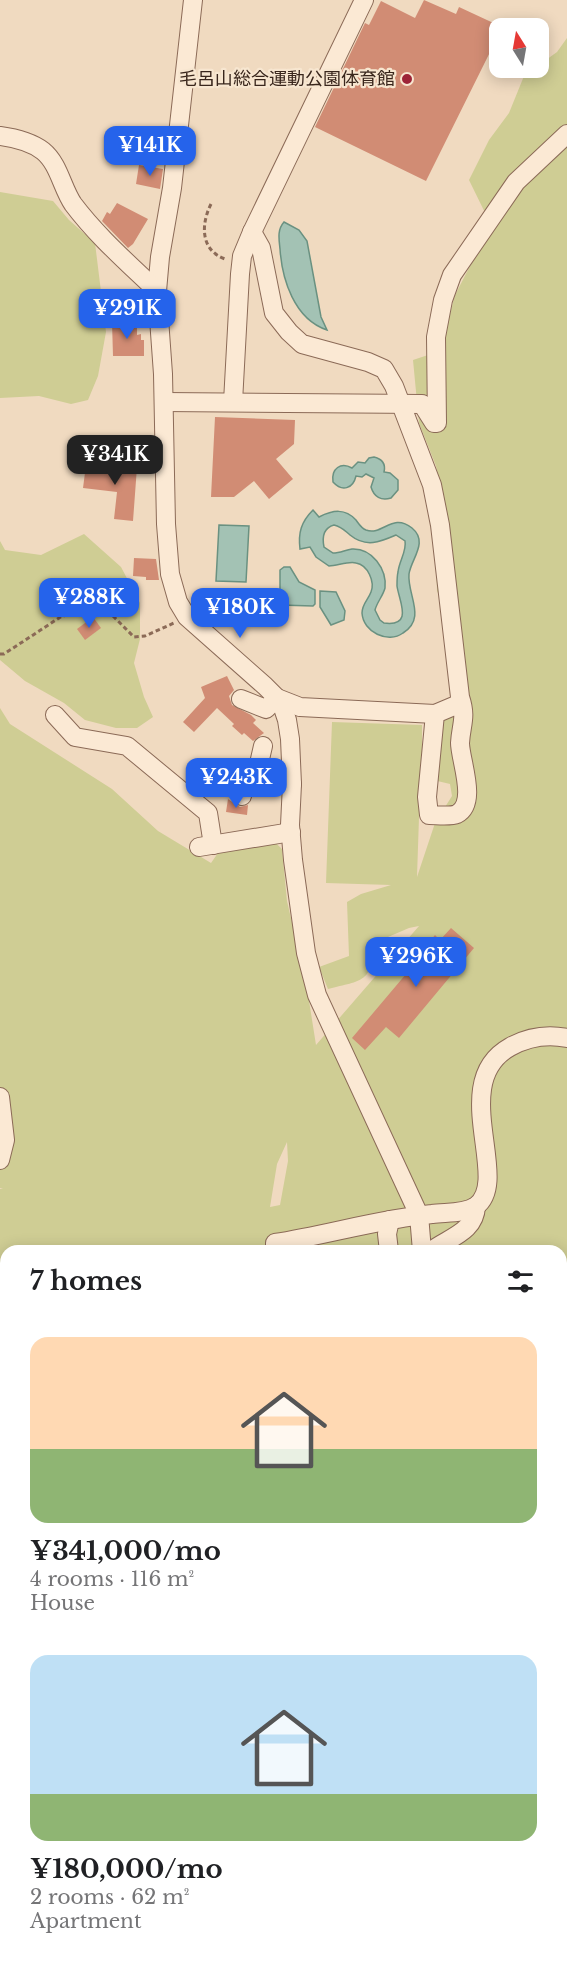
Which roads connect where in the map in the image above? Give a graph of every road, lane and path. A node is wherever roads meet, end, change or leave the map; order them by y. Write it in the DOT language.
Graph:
graph roads {
  1 [pos="193,0"];
  2 [pos="364,0"];
  3 [pos="567,134"];
  4 [pos="0,136"];
  5 [pos="211,204"];
  6 [pos="252,232"];
  7 [pos="242,260"];
  8 [pos="158,291"];
  9 [pos="164,402"];
  10 [pos="233,402"];
  11 [pos="400,402"];
  12 [pos="187,617"];
  13 [pos="0,654"];
  14 [pos="277,698"];
  15 [pos="240,699"];
  16 [pos="461,703"];
  17 [pos="435,714"];
  18 [pos="55,715"];
  19 [pos="263,746"];
  20 [pos="258,768"];
  21 [pos="292,784"];
  22 [pos="242,796"];
  23 [pos="291,832"];
  24 [pos="567,1038"];
  25 [pos="0,1097"];
  26 [pos="0,1160"];
  27 [pos="477,1206"];
  28 [pos="419,1215"];
  29 [pos="390,1220"];
  30 [pos="275,1245"];
  31 [pos="388,1245"];
  32 [pos="422,1245"];
  33 [pos="440,1245"];
  1 -- 8 [label="street"];
  2 -- 6 [label="street"];
  3 -- 11 [label="street"];
  4 -- 8 [label="street"];
  5 -- 7 [label="path"];
  6 -- 7 [label="street"];
  6 -- 11 [label="street"];
  7 -- 10 [label="street"];
  8 -- 9 [label="street"];
  9 -- 10 [label="street"];
  9 -- 12 [label="street"];
  10 -- 11 [label="street"];
  11 -- 16 [label="street"];
  12 -- 13 [label="path"];
  12 -- 14 [label="street"];
  14 -- 15 [label="street"];
  14 -- 17 [label="street"];
  14 -- 21 [label="street"];
  16 -- 17 [label="street"];
  16 -- 17 [label="street"];
  18 -- 23 [label="street"];
  19 -- 20 [label="street"];
  20 -- 21 [label="street"];
  20 -- 22 [label="street"];
  21 -- 23 [label="street"];
  23 -- 28 [label="street"];
  24 -- 27 [label="street"];
  25 -- 26 [label="street"];
  27 -- 28 [label="street"];
  27 -- 33 [label="street"];
  28 -- 29 [label="street"];
  28 -- 32 [label="street"];
  29 -- 30 [label="street"];
  29 -- 31 [label="street"];
}
